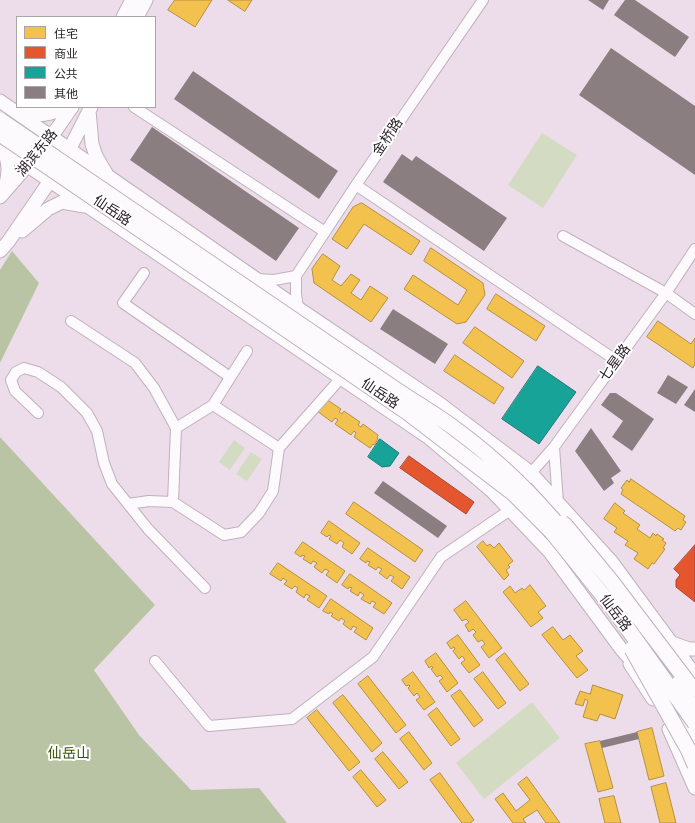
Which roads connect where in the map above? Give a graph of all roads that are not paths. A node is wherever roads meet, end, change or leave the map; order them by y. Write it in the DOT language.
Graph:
graph roads {
  1 [pos="132,0"];
  2 [pos="146,0"];
  3 [pos="482,0"];
  4 [pos="124,16"];
  5 [pos="138,16"];
  6 [pos="3,103"];
  7 [pos="63,108"];
  8 [pos="71,108"];
  9 [pos="136,108"];
  10 [pos="90,109"];
  11 [pos="0,120"];
  12 [pos="51,137"];
  13 [pos="1,143"];
  14 [pos="69,150"];
  15 [pos="28,165"];
  16 [pos="108,177"];
  17 [pos="50,181"];
  18 [pos="356,185"];
  19 [pos="2,195"];
  20 [pos="89,207"];
  21 [pos="325,232"];
  22 [pos="563,236"];
  23 [pos="4,247"];
  24 [pos="695,249"];
  25 [pos="144,273"];
  26 [pos="296,276"];
  27 [pos="256,278"];
  28 [pos="666,293"];
  29 [pos="298,308"];
  30 [pos="695,314"];
  31 [pos="71,321"];
  32 [pos="247,351"];
  33 [pos="617,361"];
  34 [pos="230,378"];
  35 [pos="341,378"];
  36 [pos="213,405"];
  37 [pos="38,413"];
  38 [pos="176,428"];
  39 [pos="554,447"];
  40 [pos="279,448"];
  41 [pos="462,454"];
  42 [pos="531,473"];
  43 [pos="173,502"];
  44 [pos="128,504"];
  45 [pos="553,508"];
  46 [pos="510,510"];
  47 [pos="205,588"];
  48 [pos="643,634"];
  49 [pos="672,643"];
  50 [pos="695,649"];
  51 [pos="622,650"];
  52 [pos="155,661"];
  53 [pos="695,675"];
  54 [pos="695,691"];
  55 [pos="695,697"];
  56 [pos="695,705"];
  57 [pos="678,714"];
  58 [pos="695,723"];
  59 [pos="674,737"];
  60 [pos="695,740"];
  61 [pos="695,765"];
  62 [pos="695,788"];
  1 -- 4 [label="main road"];
  2 -- 5 [label="main road"];
  3 -- 18 [label="street, 金桥路"];
  6 -- 7 [label="main road"];
  6 -- 12 [label="main road"];
  8 -- 12 [label="main road, 湖滨东路"];
  9 -- 21 [label="street"];
  10 -- 14 [label="main road, 湖滨东路"];
  10 -- 16 [label="main road"];
  11 -- 45 [label="highway, 仙岳路, bridge"];
  12 -- 14 [label="main road"];
  12 -- 15 [label="main road, 湖滨东路"];
  13 -- 15 [label="main road"];
  13 -- 19 [label="main road"];
  13 -- 41 [label="highway, 仙岳路, bridge"];
  14 -- 16 [label="main road"];
  14 -- 17 [label="main road, 湖滨东路"];
  15 -- 17 [label="main road"];
  15 -- 19 [label="main road, 湖滨东路"];
  16 -- 27 [label="main road"];
  17 -- 20 [label="main road"];
  17 -- 23 [label="main road, 湖滨东路"];
  18 -- 21 [label="street, 金桥路"];
  18 -- 33 [label="street"];
  20 -- 23 [label="main road"];
  20 -- 35 [label="main road"];
  21 -- 26 [label="street, 金桥路"];
  22 -- 28 [label="street"];
  24 -- 28 [label="street, 七星路"];
  25 -- 34 [label="street"];
  26 -- 27 [label="street"];
  26 -- 29 [label="street"];
  27 -- 29 [label="main road"];
  28 -- 30 [label="street"];
  28 -- 33 [label="street, 七星路"];
  29 -- 42 [label="main road"];
  31 -- 38 [label="street"];
  32 -- 34 [label="street"];
  33 -- 39 [label="street, 七星路"];
  34 -- 36 [label="street"];
  35 -- 40 [label="street"];
  35 -- 46 [label="main road"];
  36 -- 38 [label="street"];
  36 -- 40 [label="street"];
  37 -- 44 [label="street"];
  38 -- 43 [label="street"];
  39 -- 42 [label="street, 七星路"];
  39 -- 45 [label="street"];
  40 -- 43 [label="street"];
  41 -- 58 [label="highway, 仙岳路, bridge"];
  41 -- 61 [label="highway, bridge"];
  42 -- 45 [label="main road"];
  42 -- 46 [label="street, 七星路"];
  43 -- 44 [label="street"];
  44 -- 47 [label="street"];
  45 -- 48 [label="highway, 仙岳路, bridge"];
  45 -- 49 [label="main road"];
  45 -- 54 [label="highway, bridge"];
  46 -- 51 [label="main road"];
  46 -- 52 [label="street"];
  48 -- 55 [label="highway"];
  48 -- 56 [label="highway, 仙岳路, bridge"];
  49 -- 50 [label="main road"];
  49 -- 53 [label="main road"];
  51 -- 57 [label="main road"];
  51 -- 59 [label="main road"];
  54 -- 57 [label="main road"];
  57 -- 59 [label="main road"];
  57 -- 60 [label="main road"];
  59 -- 62 [label="main road"];
}
